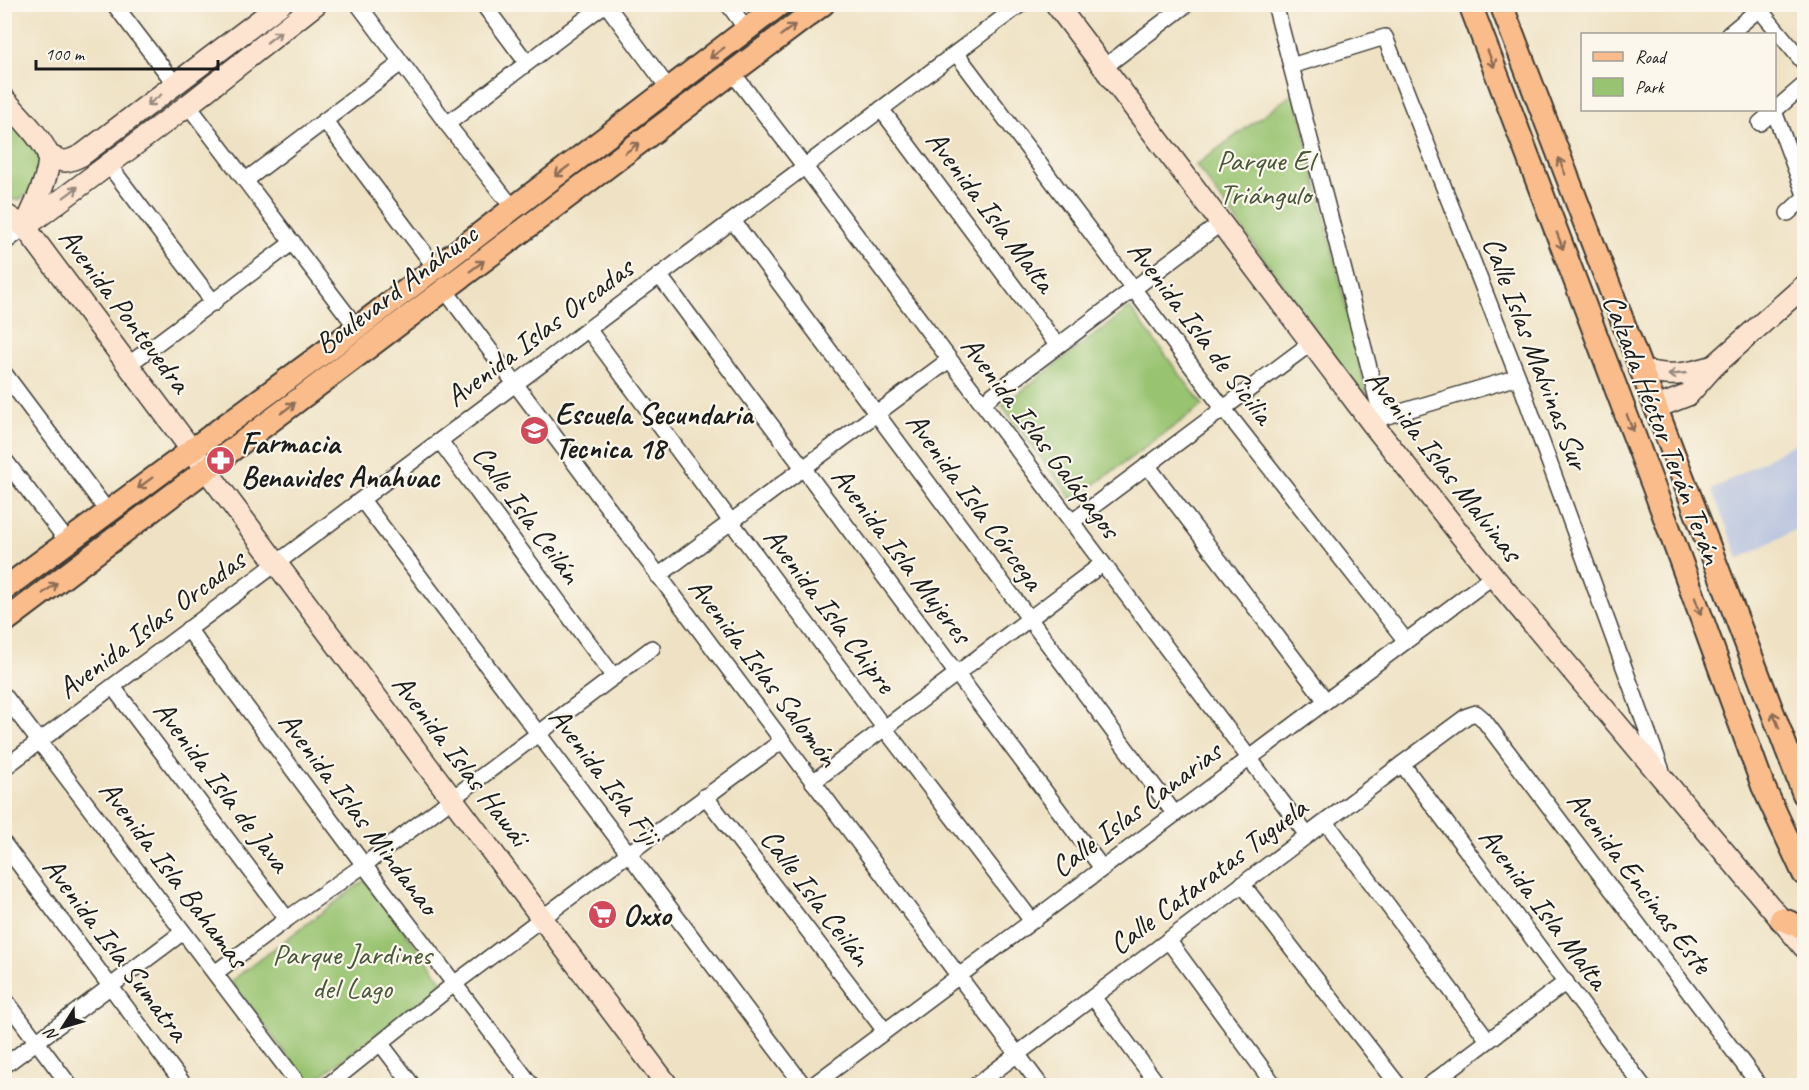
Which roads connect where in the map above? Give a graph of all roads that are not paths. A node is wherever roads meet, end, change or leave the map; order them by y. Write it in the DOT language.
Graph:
graph roads {
  1 [pos="114,4"];
  2 [pos="281,4"];
  3 [pos="316,4"];
  4 [pos="358,4"];
  5 [pos="483,4"];
  6 [pos="606,4"];
  7 [pos="728,4"];
  8 [pos="780,4"];
  9 [pos="823,4"];
  10 [pos="1021,4"];
  11 [pos="1056,4"];
  12 [pos="1187,4"];
  13 [pos="1275,4"];
  14 [pos="1470,4"];
  15 [pos="1501,4"];
  16 [pos="1757,7"];
  17 [pos="747,30"];
  18 [pos="1730,33"];
  19 [pos="218,52"];
  20 [pos="956,53"];
  21 [pos="401,63"];
  22 [pos="527,63"];
  23 [pos="1804,63"];
  24 [pos="1291,66"];
  25 [pos="1103,69"];
  26 [pos="232,70"];
  27 [pos="732,72"];
  28 [pos="175,84"];
  29 [pos="1804,85"];
  30 [pos="669,89"];
  31 [pos="4,99"];
  32 [pos="188,105"];
  33 [pos="881,109"];
  34 [pos="1776,109"];
  35 [pos="1774,111"];
  36 [pos="325,121"];
  37 [pos="1760,123"];
  38 [pos="447,124"];
  39 [pos="48,155"];
  40 [pos="108,164"];
  41 [pos="805,167"];
  42 [pos="246,180"];
  43 [pos="1804,192"];
  44 [pos="1804,198"];
  45 [pos="513,208"];
  46 [pos="1788,213"];
  47 [pos="4,214"];
  48 [pos="733,221"];
  49 [pos="1221,223"];
  50 [pos="25,227"];
  51 [pos="293,242"];
  52 [pos="4,243"];
  53 [pos="435,267"];
  54 [pos="659,275"];
  55 [pos="1804,286"];
  56 [pos="1134,288"];
  57 [pos="445,290"];
  58 [pos="214,303"];
  59 [pos="1590,320"];
  60 [pos="357,327"];
  61 [pos="588,329"];
  62 [pos="1311,343"];
  63 [pos="1057,345"];
  64 [pos="949,360"];
  65 [pos="128,364"];
  66 [pos="1714,366"];
  67 [pos="1640,370"];
  68 [pos="4,373"];
  69 [pos="1518,377"];
  70 [pos="515,384"];
  71 [pos="981,403"];
  72 [pos="1654,404"];
  73 [pos="1223,408"];
  74 [pos="877,414"];
  75 [pos="1377,420"];
  76 [pos="440,441"];
  77 [pos="192,448"];
  78 [pos="4,459"];
  79 [pos="1147,465"];
  80 [pos="207,469"];
  81 [pos="804,469"];
  82 [pos="1654,488"];
  83 [pos="362,500"];
  84 [pos="108,512"];
  85 [pos="1072,522"];
  86 [pos="731,523"];
  87 [pos="68,542"];
  88 [pos="278,563"];
  89 [pos="1102,564"];
  90 [pos="1719,574"];
  91 [pos="658,576"];
  92 [pos="1493,576"];
  93 [pos="4,590"];
  94 [pos="1030,621"];
  95 [pos="4,622"];
  96 [pos="188,629"];
  97 [pos="1406,641"];
  98 [pos="652,648"];
  99 [pos="958,674"];
  100 [pos="614,677"];
  101 [pos="113,687"];
  102 [pos="4,695"];
  103 [pos="1326,701"];
  104 [pos="1476,713"];
  105 [pos="885,729"];
  106 [pos="540,734"];
  107 [pos="782,741"];
  108 [pos="40,742"];
  109 [pos="1249,758"];
  110 [pos="1402,764"];
  111 [pos="4,768"];
  112 [pos="813,782"];
  113 [pos="1666,783"];
  114 [pos="1804,794"];
  115 [pos="705,796"];
  116 [pos="452,799"];
  117 [pos="1174,813"];
  118 [pos="1326,822"];
  119 [pos="1306,835"];
  120 [pos="4,844"];
  121 [pos="629,852"];
  122 [pos="364,866"];
  123 [pos="1102,868"];
  124 [pos="1804,873"];
  125 [pos="1242,884"];
  126 [pos="287,919"];
  127 [pos="541,919"];
  128 [pos="1781,919"];
  129 [pos="1032,921"];
  130 [pos="1804,928"];
  131 [pos="183,932"];
  132 [pos="1168,940"];
  133 [pos="1804,947"];
  134 [pos="215,973"];
  135 [pos="959,976"];
  136 [pos="1566,982"];
  137 [pos="454,984"];
  138 [pos="111,987"];
  139 [pos="1093,997"];
  140 [pos="4,998"];
  141 [pos="885,1031"];
  142 [pos="1488,1040"];
  143 [pos="37,1042"];
  144 [pos="381,1044"];
  145 [pos="1017,1054"];
  146 [pos="4,1066"];
  147 [pos="70,1086"];
  148 [pos="185,1086"];
  149 [pos="300,1086"];
  150 [pos="327,1086"];
  151 [pos="413,1086"];
  152 [pos="532,1086"];
  153 [pos="668,1086"];
  154 [pos="804,1086"];
  155 [pos="813,1086"];
  156 [pos="975,1086"];
  157 [pos="1041,1086"];
  158 [pos="1159,1086"];
  159 [pos="1275,1086"];
  160 [pos="1399,1086"];
  161 [pos="1428,1086"];
  162 [pos="1643,1086"];
  163 [pos="1760,1086"];
  1 -- 28 [label="street"];
  2 -- 19 [label="street"];
  26 -- 3 [label="street, one-way"];
  4 -- 21 [label="street"];
  5 -- 22 [label="street"];
  6 -- 22 [label="street"];
  6 -- 30 [label="street"];
  7 -- 17 [label="street"];
  8 -- 17 [label="main road, Boulevard Anáhuac"];
  27 -- 9 [label="main road, Boulevard Anáhuac, one-way"];
  10 -- 20 [label="street, Avenida Islas Orcadas"];
  11 -- 25 [label="street, Avenida Islas Malvinas"];
  12 -- 25 [label="street"];
  13 -- 24 [label="street"];
  14 -- 59 [label="main road, Calzada Héctor Terán Terán, one-way"];
  67 -- 15 [label="main road, Calzada Héctor Terán Terán, one-way"];
  16 -- 18 [label="street"];
  16 -- 23 [label="street"];
  17 -- 30 [label="main road, Boulevard Anáhuac, one-way"];
  19 -- 26 [label="street"];
  19 -- 28 [label="street"];
  20 -- 33 [label="street, Avenida Islas Orcadas"];
  20 -- 56 [label="street, Avenida Isla de Sicilia"];
  21 -- 36 [label="street"];
  21 -- 38 [label="street"];
  22 -- 38 [label="street"];
  24 -- 69 [label="street, Calle Islas Malvinas Sur"];
  24 -- 75 [label="street"];
  25 -- 49 [label="street, Avenida Islas Malvinas"];
  26 -- 32 [label="street"];
  27 -- 41 [label="street, Avenida Islas Galápagos"];
  57 -- 27 [label="main road, Boulevard Anáhuac, one-way"];
  28 -- 39 [label="street, one-way"];
  29 -- 34 [label="street"];
  30 -- 45 [label="main road, Boulevard Anáhuac, one-way"];
  31 -- 39 [label="street"];
  32 -- 40 [label="street"];
  32 -- 42 [label="street"];
  33 -- 41 [label="street, Avenida Islas Orcadas"];
  33 -- 63 [label="street, Avenida Isla Malta"];
  35 -- 37 [label="street"];
  35 -- 43 [label="street"];
  36 -- 42 [label="street"];
  36 -- 53 [label="street"];
  38 -- 45 [label="street"];
  39 -- 50 [label="street"];
  50 -- 40 [label="street, one-way"];
  40 -- 58 [label="street"];
  41 -- 48 [label="street, Avenida Islas Orcadas"];
  41 -- 64 [label="street, Avenida Islas Galápagos"];
  42 -- 51 [label="street"];
  44 -- 46 [label="street"];
  45 -- 53 [label="main road, Boulevard Anáhuac"];
  47 -- 50 [label="street, Avenida Pontevedra"];
  48 -- 54 [label="street, Avenida Islas Orcadas"];
  48 -- 74 [label="street, Avenida Isla Córcega"];
  49 -- 56 [label="street"];
  49 -- 62 [label="street, Avenida Islas Malvinas"];
  50 -- 52 [label="street"];
  50 -- 65 [label="street, Avenida Pontevedra"];
  51 -- 58 [label="street"];
  51 -- 60 [label="street"];
  53 -- 60 [label="main road, Boulevard Anáhuac"];
  54 -- 61 [label="street, Avenida Islas Orcadas"];
  54 -- 81 [label="street, Avenida Isla Mujeres"];
  55 -- 66 [label="street"];
  56 -- 63 [label="street"];
  56 -- 73 [label="street, Avenida Isla de Sicilia"];
  57 -- 70 [label="street, Avenida Islas Salomón"];
  80 -- 57 [label="main road, Boulevard Anáhuac, one-way"];
  58 -- 65 [label="street"];
  59 -- 72 [label="main road"];
  59 -- 82 [label="main road, Calzada Héctor Terán Terán, one-way"];
  60 -- 77 [label="main road, Boulevard Anáhuac"];
  61 -- 70 [label="street, Avenida Islas Orcadas"];
  61 -- 86 [label="street, Avenida Isla Chipre"];
  62 -- 73 [label="street"];
  62 -- 75 [label="street, Avenida Islas Malvinas"];
  63 -- 71 [label="street"];
  64 -- 71 [label="street, Avenida Islas Galápagos"];
  64 -- 74 [label="street"];
  65 -- 77 [label="street, Avenida Pontevedra"];
  66 -- 67 [label="street, one-way"];
  66 -- 72 [label="street"];
  67 -- 72 [label="main road, Calzada Héctor Terán Terán"];
  68 -- 84 [label="street"];
  69 -- 75 [label="street"];
  69 -- 113 [label="street, Calle Islas Malvinas Sur"];
  70 -- 76 [label="street, Avenida Islas Orcadas"];
  70 -- 91 [label="street, Avenida Islas Salomón"];
  71 -- 85 [label="street, Avenida Islas Galápagos"];
  72 -- 90 [label="main road, Calzada Héctor Terán Terán"];
  73 -- 79 [label="street"];
  73 -- 97 [label="street, Avenida Isla de Sicilia"];
  74 -- 81 [label="street"];
  74 -- 94 [label="street, Avenida Isla Córcega"];
  75 -- 92 [label="street, Avenida Islas Malvinas"];
  76 -- 83 [label="street, Avenida Islas Orcadas"];
  76 -- 100 [label="street, Calle Isla Ceilán"];
  77 -- 80 [label="street, Avenida Pontevedra"];
  77 -- 84 [label="main road, Boulevard Anáhuac, one-way"];
  78 -- 87 [label="street"];
  79 -- 85 [label="street"];
  79 -- 103 [label="street"];
  80 -- 88 [label="street, Avenida Islas Hawái"];
  95 -- 80 [label="main road, Boulevard Anáhuac, one-way"];
  81 -- 86 [label="street"];
  81 -- 99 [label="street, Avenida Isla Mujeres"];
  82 -- 90 [label="main road"];
  82 -- 124 [label="main road, Calzada Héctor Terán Terán, one-way"];
  83 -- 88 [label="street, Avenida Islas Orcadas"];
  83 -- 106 [label="street, Avenida Isla Fiji"];
  84 -- 87 [label="main road, Boulevard Anáhuac"];
  85 -- 89 [label="street, Avenida Islas Galápagos"];
  86 -- 91 [label="street"];
  86 -- 105 [label="street, Avenida Isla Chipre"];
  87 -- 93 [label="main road, Boulevard Anáhuac"];
  88 -- 96 [label="street, Avenida Islas Orcadas"];
  88 -- 116 [label="street, Avenida Islas Hawái"];
  89 -- 94 [label="street"];
  89 -- 109 [label="street, Avenida Islas Galápagos"];
  114 -- 90 [label="main road, Calzada Héctor Terán Terán, one-way"];
  91 -- 107 [label="street, Avenida Islas Salomón"];
  92 -- 97 [label="street, Calle Islas Canarias"];
  92 -- 113 [label="street, Avenida Islas Malvinas"];
  94 -- 99 [label="street"];
  94 -- 117 [label="street, Avenida Isla Córcega"];
  96 -- 101 [label="street, Avenida Islas Orcadas"];
  96 -- 122 [label="street, Avenida Islas Mindanao"];
  97 -- 103 [label="street, Calle Islas Canarias"];
  98 -- 100 [label="street"];
  99 -- 105 [label="street"];
  99 -- 123 [label="street, Avenida Isla Mujeres"];
  100 -- 106 [label="street"];
  101 -- 108 [label="street, Avenida Islas Orcadas"];
  101 -- 126 [label="street, Avenida Isla de Java"];
  102 -- 108 [label="street, Avenida Isla Bahamas"];
  103 -- 109 [label="street, Calle Islas Canarias"];
  104 -- 110 [label="street, Calle Cataratas Tuguela"];
  104 -- 163 [label="street, Avenida Encinas Este"];
  105 -- 112 [label="street"];
  105 -- 129 [label="street, Avenida Isla Chipre"];
  106 -- 116 [label="street"];
  106 -- 121 [label="street, Avenida Isla Fiji"];
  107 -- 112 [label="street, Avenida Islas Salomón"];
  107 -- 115 [label="street"];
  108 -- 111 [label="street, Avenida Islas Orcadas"];
  108 -- 131 [label="street, Avenida Isla Bahamas"];
  109 -- 117 [label="street, Calle Islas Canarias"];
  109 -- 119 [label="street, Avenida Islas Galápagos"];
  110 -- 118 [label="street, Calle Cataratas Tuguela"];
  110 -- 136 [label="street, Avenida Isla Malta"];
  112 -- 135 [label="street, Avenida Islas Salomón"];
  113 -- 128 [label="street, Avenida Islas Malvinas"];
  115 -- 121 [label="street"];
  115 -- 141 [label="street, Calle Isla Ceilán"];
  116 -- 122 [label="street"];
  116 -- 127 [label="street, Avenida Islas Hawái"];
  117 -- 123 [label="street, Calle Islas Canarias"];
  118 -- 119 [label="street, Calle Cataratas Tuguela"];
  118 -- 142 [label="street"];
  119 -- 125 [label="street, Calle Cataratas Tuguela"];
  120 -- 138 [label="street, Avenida Isla Sumatra"];
  121 -- 127 [label="street"];
  121 -- 154 [label="street, Avenida Isla Fiji"];
  122 -- 126 [label="street"];
  122 -- 137 [label="street, Avenida Islas Mindanao"];
  123 -- 129 [label="street, Calle Islas Canarias"];
  125 -- 132 [label="street, Calle Cataratas Tuguela"];
  125 -- 160 [label="street"];
  126 -- 134 [label="street"];
  127 -- 137 [label="street"];
  127 -- 153 [label="street, Avenida Islas Hawái"];
  128 -- 130 [label="main road"];
  128 -- 133 [label="street, Avenida Islas Malvinas"];
  129 -- 135 [label="street, Calle Islas Canarias"];
  131 -- 134 [label="street, Avenida Isla Bahamas"];
  131 -- 138 [label="street"];
  132 -- 139 [label="street, Calle Cataratas Tuguela"];
  132 -- 159 [label="street"];
  134 -- 149 [label="street, Avenida Isla Bahamas"];
  135 -- 141 [label="street, Calle Islas Canarias"];
  135 -- 145 [label="street, Avenida Islas Salomón"];
  136 -- 142 [label="street"];
  136 -- 162 [label="street, Avenida Isla Malta"];
  137 -- 144 [label="street"];
  137 -- 152 [label="street, Avenida Islas Mindanao"];
  138 -- 143 [label="street"];
  138 -- 148 [label="street, Avenida Isla Sumatra"];
  139 -- 145 [label="street, Calle Cataratas Tuguela"];
  139 -- 158 [label="street"];
  140 -- 143 [label="street"];
  141 -- 155 [label="street, Calle Islas Canarias"];
  142 -- 161 [label="street"];
  143 -- 146 [label="street"];
  143 -- 147 [label="street"];
  144 -- 150 [label="street"];
  144 -- 151 [label="street"];
  145 -- 156 [label="street, Calle Cataratas Tuguela"];
  145 -- 157 [label="street, Avenida Islas Salomón"];
}
